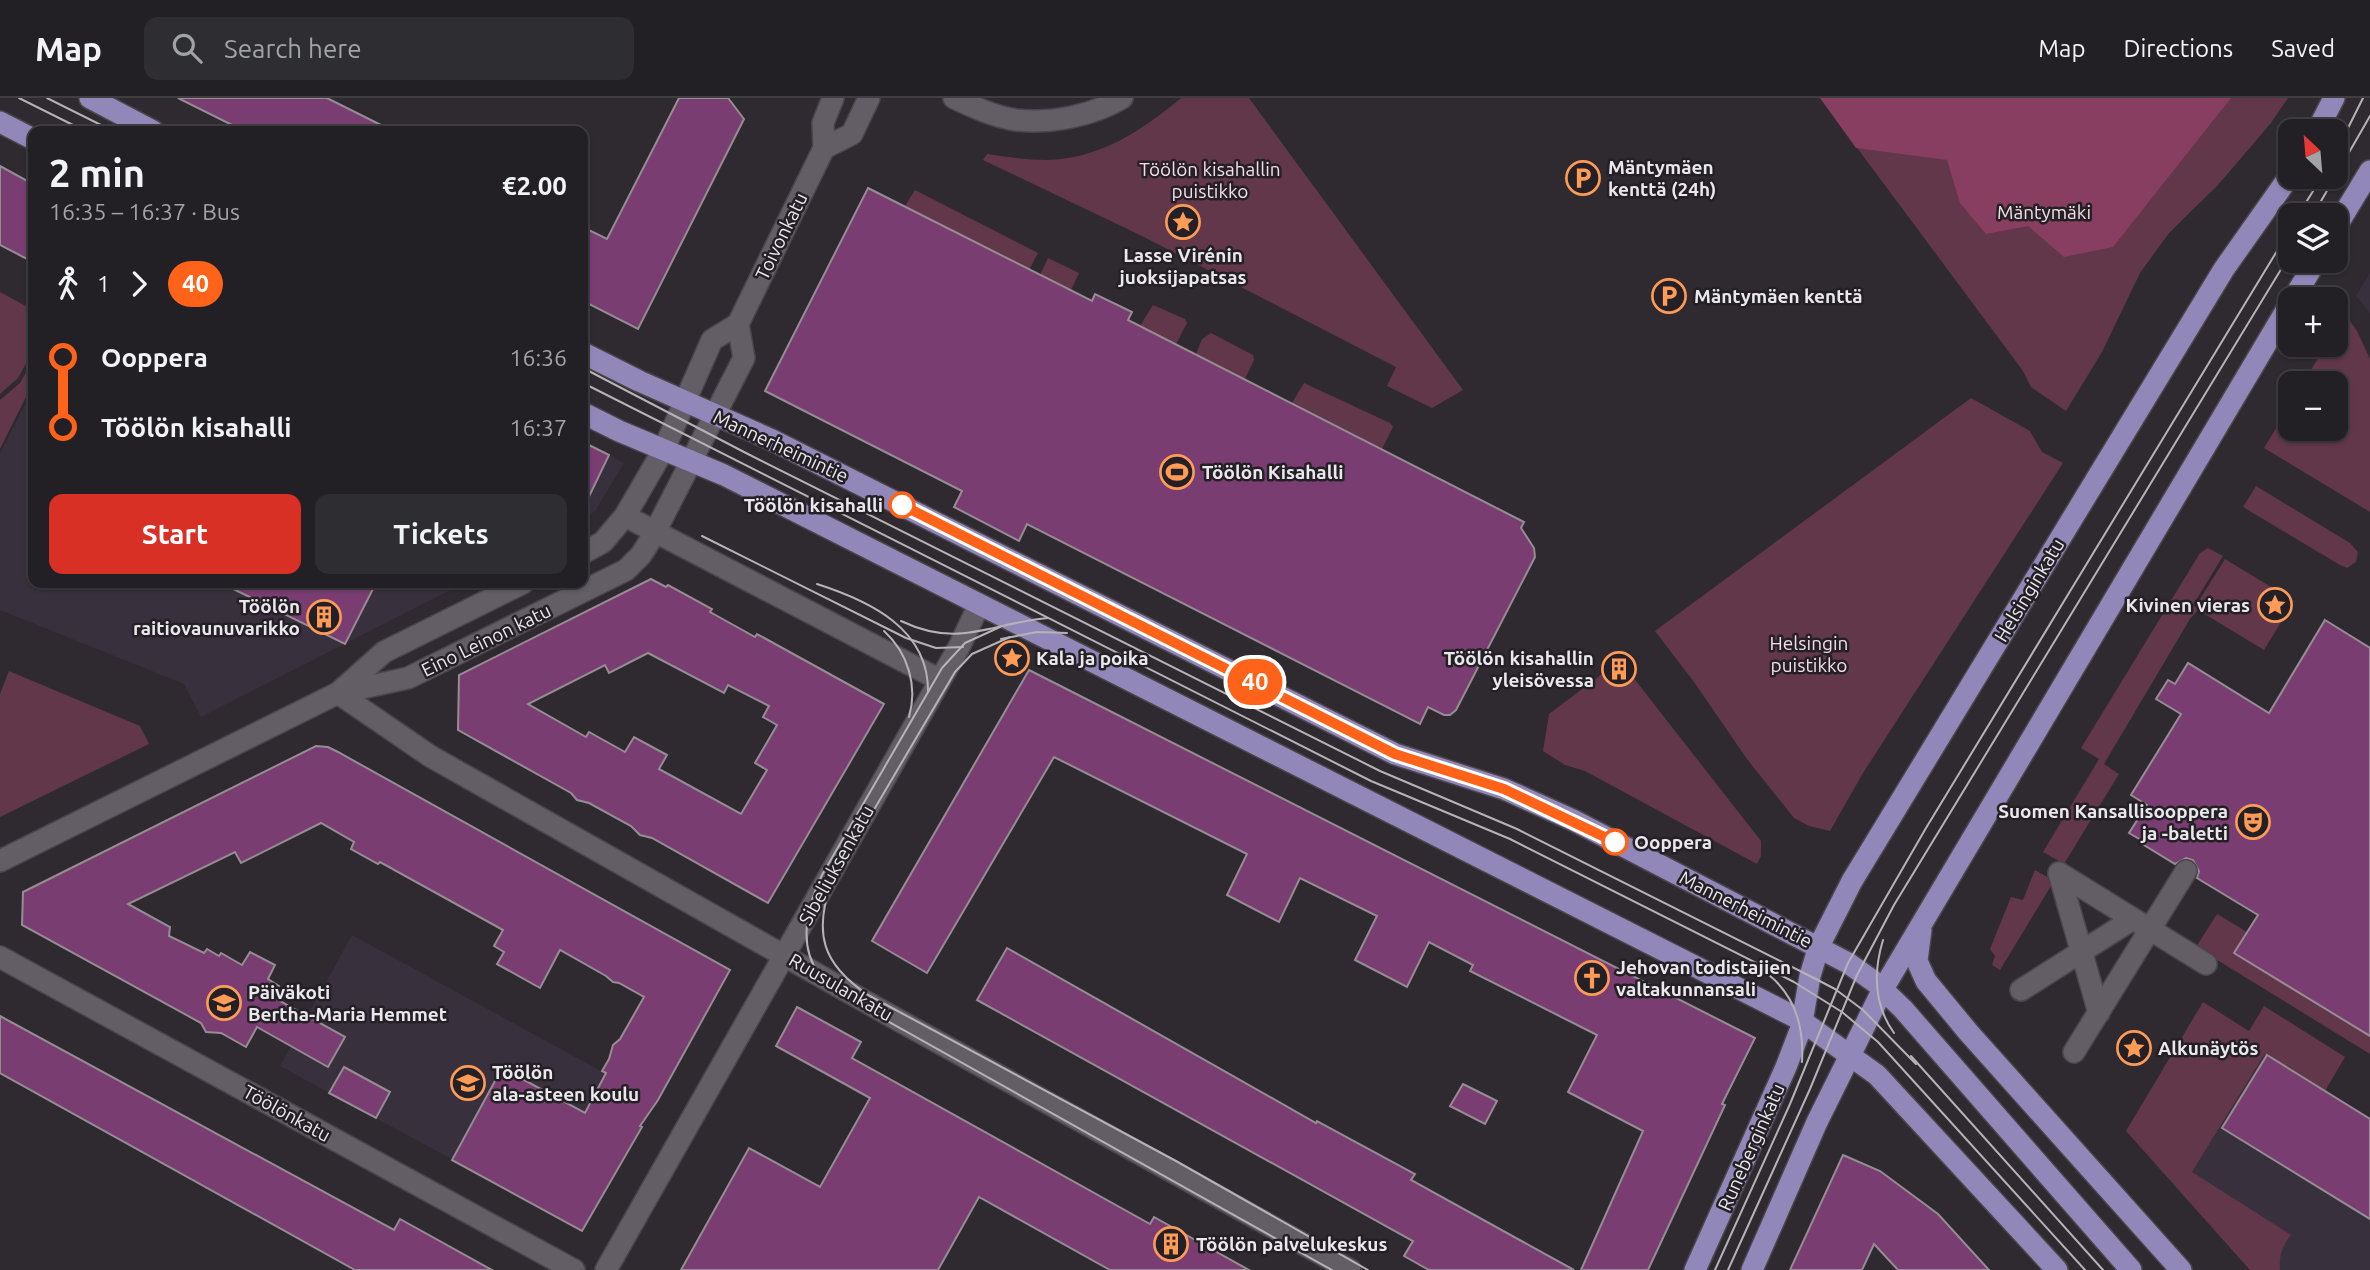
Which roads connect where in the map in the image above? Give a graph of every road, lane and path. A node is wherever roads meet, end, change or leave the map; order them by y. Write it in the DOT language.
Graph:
graph roads {
  1 [pos="90,98"];
  2 [pos="833,98"];
  3 [pos="869,98"];
  4 [pos="954,98"];
  5 [pos="1122,98"];
  6 [pos="2334,98"];
  7 [pos="2323,119"];
  8 [pos="0,122"];
  9 [pos="143,126"];
  10 [pos="28,136"];
  11 [pos="824,148"];
  12 [pos="2370,171"];
  13 [pos="2280,189"];
  14 [pos="2348,207"];
  15 [pos="738,324"];
  16 [pos="2278,324"];
  17 [pos="588,355"];
  18 [pos="683,401"];
  19 [pos="716,415"];
  20 [pos="588,416"];
  21 [pos="664,449"];
  22 [pos="693,461"];
  23 [pos="625,516"];
  24 [pos="655,532"];
  25 [pos="588,550"];
  26 [pos="513,588"];
  27 [pos="979,605"];
  28 [pos="940,680"];
  29 [pos="338,693"];
  30 [pos="0,861"];
  31 [pos="2186,871"];
  32 [pos="1922,922"];
  33 [pos="2142,924"];
  34 [pos="1819,946"];
  35 [pos="2082,951"];
  36 [pos="785,954"];
  37 [pos="0,957"];
  38 [pos="2206,964"];
  39 [pos="1883,989"];
  40 [pos="2021,990"];
  41 [pos="2099,1013"];
  42 [pos="1802,1022"];
  43 [pos="2074,1052"];
  44 [pos="1850,1054"];
  45 [pos="574,1270"];
  46 [pos="606,1270"];
  47 [pos="1350,1270"];
  48 [pos="1695,1270"];
  49 [pos="1752,1270"];
  50 [pos="2057,1270"];
  51 [pos="2132,1270"];
  52 [pos="2181,1270"];
  1 -- 9 [label="main road"];
  2 -- 11 [label="street, Toivonkatu"];
  3 -- 11 [label="street"];
  4 -- 5 [label="street"];
  6 -- 7 [label="main road"];
  8 -- 10 [label="main road"];
  11 -- 15 [label="street, Toivonkatu"];
  12 -- 14 [label="main road"];
  13 -- 34 [label="main road, Helsinginkatu"];
  15 -- 18 [label="street, Toivonkatu"];
  15 -- 19 [label="street"];
  16 -- 32 [label="main road"];
  17 -- 18 [label="main road, Mannerheimintie"];
  18 -- 19 [label="main road, Mannerheimintie"];
  18 -- 21 [label="street, Toivonkatu"];
  19 -- 22 [label="street, Eino Leinon katu"];
  19 -- 34 [label="main road, Mannerheimintie"];
  20 -- 21 [label="main road"];
  21 -- 22 [label="main road"];
  21 -- 23 [label="street"];
  22 -- 24 [label="street, Eino Leinon katu"];
  22 -- 27 [label="main road"];
  23 -- 24 [label="street"];
  23 -- 25 [label="street"];
  24 -- 28 [label="street"];
  24 -- 29 [label="street, Eino Leinon katu"];
  26 -- 29 [label="street, Eino Leinon katu"];
  27 -- 28 [label="street, Sibeliuksenkatu"];
  27 -- 42 [label="main road"];
  28 -- 36 [label="street, Sibeliuksenkatu"];
  29 -- 30 [label="street, Eino Leinon katu"];
  29 -- 36 [label="street, Ruusulankatu"];
  31 -- 33 [label="street"];
  32 -- 39 [label="main road"];
  32 -- 52 [label="main road"];
  33 -- 35 [label="street"];
  33 -- 35 [label="street"];
  33 -- 38 [label="street"];
  33 -- 41 [label="street"];
  34 -- 39 [label="main road, Mannerheimintie"];
  34 -- 42 [label="main road, Helsinginkatu"];
  35 -- 40 [label="street"];
  35 -- 41 [label="street"];
  36 -- 46 [label="street, Sibeliuksenkatu"];
  36 -- 47 [label="street, Ruusulankatu"];
  37 -- 45 [label="street, Töölönkatu"];
  39 -- 44 [label="main road"];
  39 -- 51 [label="main road, Mannerheimintie"];
  41 -- 43 [label="street"];
  42 -- 44 [label="main road"];
  42 -- 48 [label="main road, Runeberginkatu"];
  44 -- 49 [label="main road"];
  44 -- 50 [label="main road"];
}
